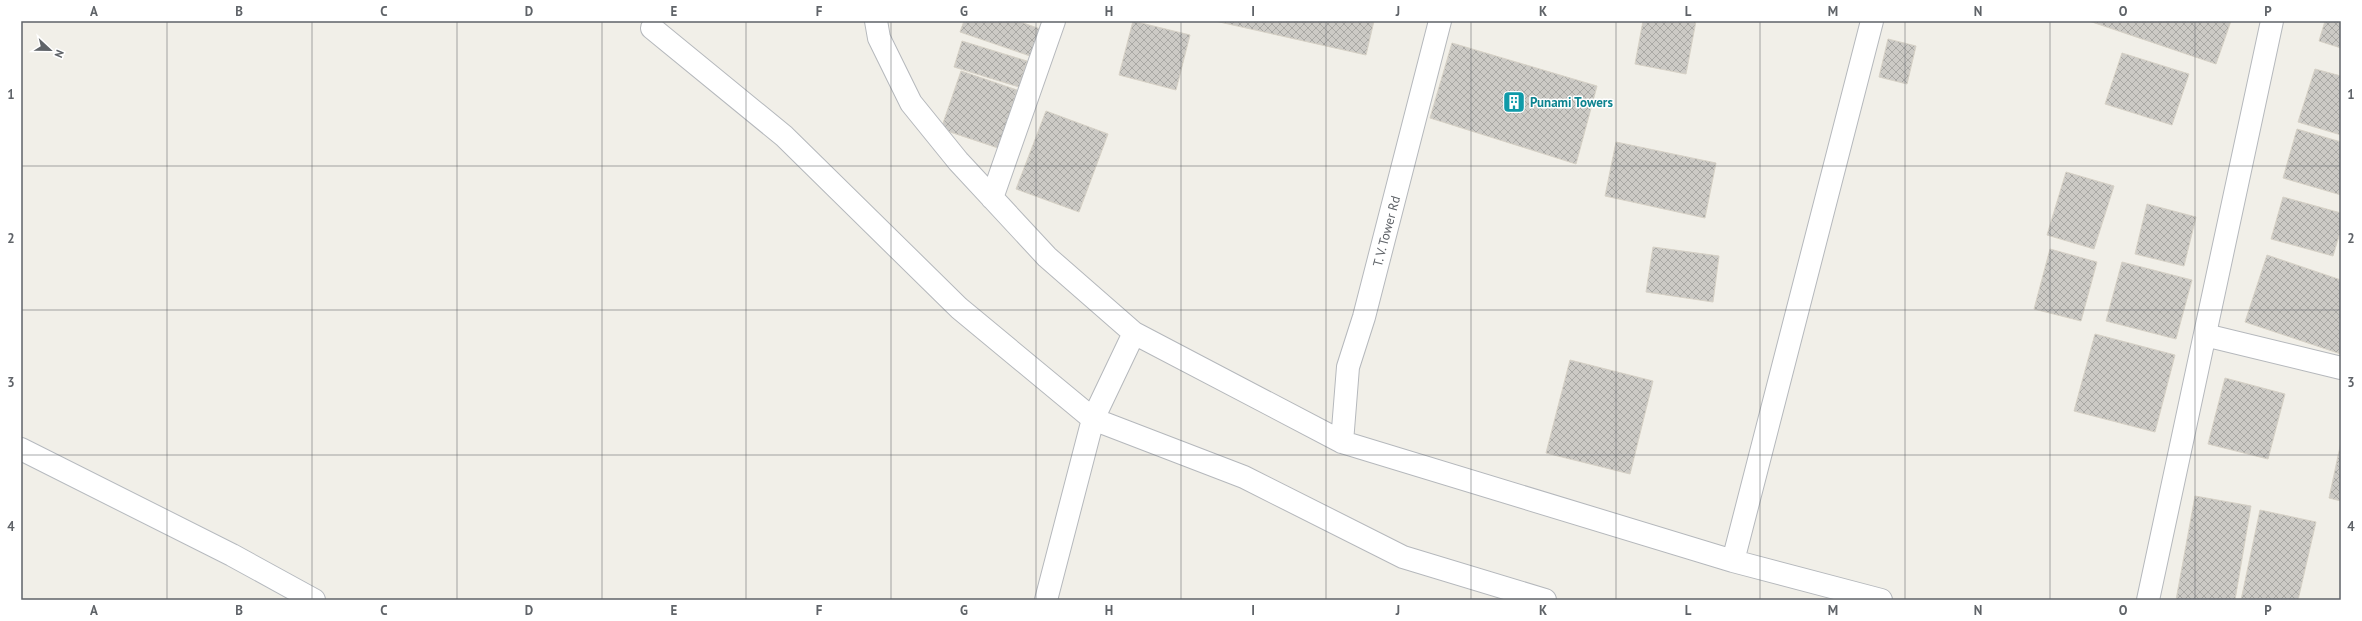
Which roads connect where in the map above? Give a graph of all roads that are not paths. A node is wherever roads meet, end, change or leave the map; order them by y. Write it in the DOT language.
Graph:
graph roads {
  1 [pos="875,21"];
  2 [pos="1054,21"];
  3 [pos="1440,21"];
  4 [pos="1872,21"];
  5 [pos="2272,21"];
  6 [pos="652,28"];
  7 [pos="992,198"];
  8 [pos="1134,333"];
  9 [pos="2205,335"];
  10 [pos="2341,368"];
  11 [pos="1093,420"];
  12 [pos="1342,442"];
  13 [pos="21,449"];
  14 [pos="1733,561"];
  15 [pos="1876,599"];
  16 [pos="314,600"];
  17 [pos="1046,600"];
  18 [pos="1545,600"];
  19 [pos="2148,600"];
  1 -- 7 [label="street"];
  2 -- 7 [label="street"];
  3 -- 12 [label="street, T. V. Tower Rd"];
  4 -- 14 [label="street"];
  5 -- 9 [label="street"];
  6 -- 11 [label="street"];
  7 -- 8 [label="street"];
  8 -- 11 [label="street"];
  8 -- 12 [label="street"];
  9 -- 10 [label="street"];
  9 -- 19 [label="street"];
  11 -- 17 [label="street"];
  11 -- 18 [label="street"];
  12 -- 14 [label="street"];
  13 -- 16 [label="street"];
  14 -- 15 [label="street"];
}
